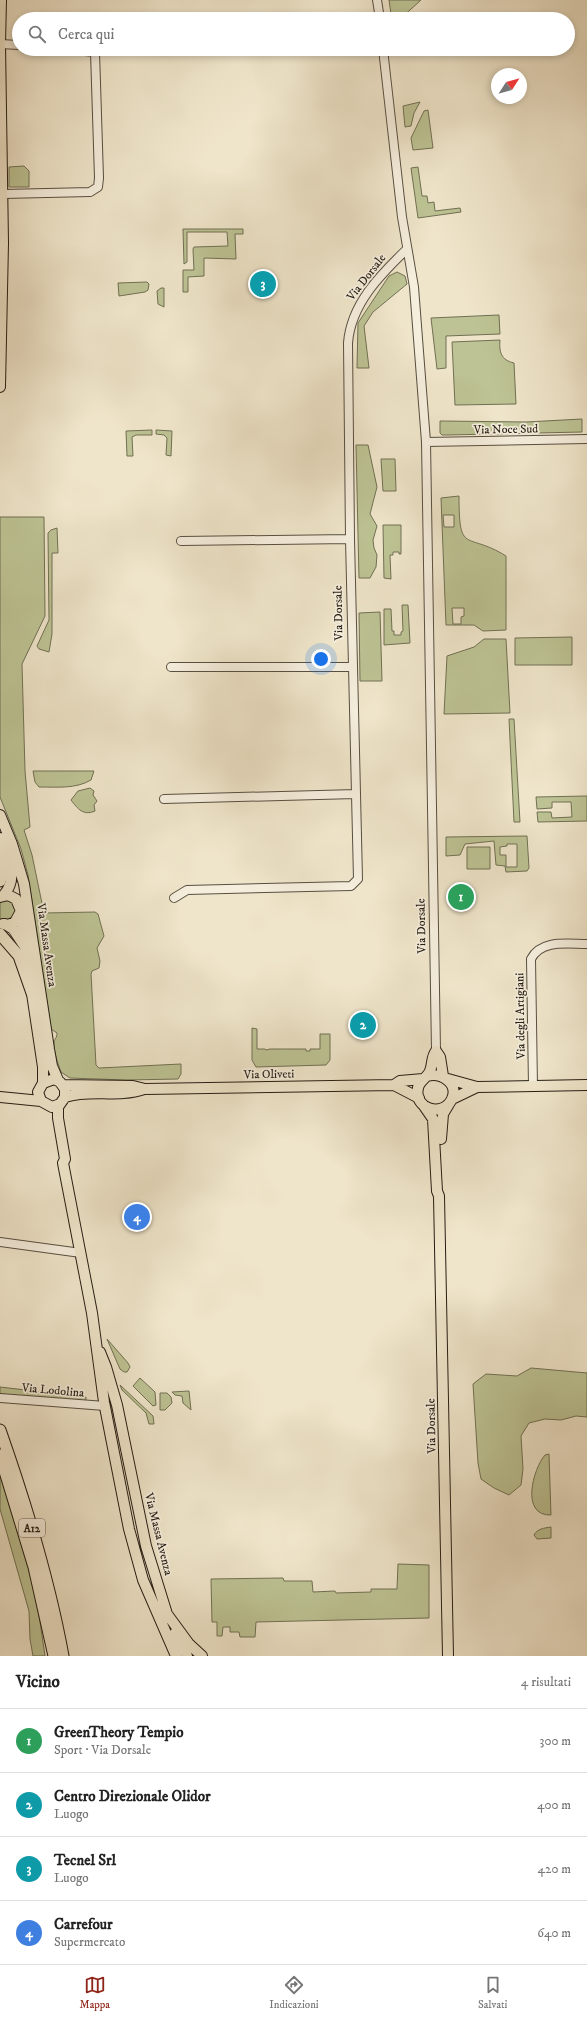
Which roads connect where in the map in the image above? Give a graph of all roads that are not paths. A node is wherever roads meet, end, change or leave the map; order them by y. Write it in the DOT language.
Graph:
graph roads {
  1 [pos="1,0"];
  2 [pos="5,0"];
  3 [pos="377,0"];
  4 [pos="379,12"];
  5 [pos="1,16"];
  6 [pos="0,44"];
  7 [pos="12,45"];
  8 [pos="95,56"];
  9 [pos="384,56"];
  10 [pos="0,93"];
  11 [pos="3,194"];
  12 [pos="408,249"];
  13 [pos="0,387"];
  14 [pos="587,439"];
  15 [pos="426,442"];
  16 [pos="350,539"];
  17 [pos="181,541"];
  18 [pos="171,667"];
  19 [pos="352,667"];
  20 [pos="356,794"];
  21 [pos="164,798"];
  22 [pos="0,816"];
  23 [pos="1,841"];
  24 [pos="18,863"];
  25 [pos="0,882"];
  26 [pos="2,896"];
  27 [pos="174,898"];
  28 [pos="16,899"];
  29 [pos="19,917"];
  30 [pos="2,927"];
  31 [pos="587,944"];
  32 [pos="36,967"];
  33 [pos="32,993"];
  34 [pos="436,1051"];
  35 [pos="425,1078"];
  36 [pos="446,1078"];
  37 [pos="60,1083"];
  38 [pos="41,1085"];
  39 [pos="394,1085"];
  40 [pos="587,1085"];
  41 [pos="533,1086"];
  42 [pos="477,1087"];
  43 [pos="145,1089"];
  44 [pos="0,1094"];
  45 [pos="0,1097"];
  46 [pos="62,1100"];
  47 [pos="450,1101"];
  48 [pos="421,1102"];
  49 [pos="44,1103"];
  50 [pos="63,1163"];
  51 [pos="439,1196"];
  52 [pos="0,1242"];
  53 [pos="81,1253"];
  54 [pos="98,1348"];
  55 [pos="0,1398"];
  56 [pos="116,1402"];
  57 [pos="105,1406"];
  58 [pos="0,1430"];
  59 [pos="0,1455"];
  60 [pos="130,1529"];
  61 [pos="167,1614"];
  62 [pos="54,1630"];
  63 [pos="54,1656"];
  64 [pos="63,1656"];
  65 [pos="171,1656"];
  66 [pos="176,1656"];
  67 [pos="187,1656"];
  68 [pos="202,1656"];
  69 [pos="448,1656"];
  1 -- 5 [label="main road"];
  2 -- 5 [label="street"];
  3 -- 4 [label="street"];
  5 -- 6 [label="main road"];
  6 -- 7 [label="street"];
  6 -- 10 [label="main road"];
  8 -- 11 [label="street"];
  9 -- 12 [label="street, Via Dorsale"];
  10 -- 11 [label="main road"];
  11 -- 13 [label="main road"];
  12 -- 15 [label="street, Via Dorsale"];
  12 -- 16 [label="street, Via Dorsale"];
  14 -- 15 [label="street, Via Noce Sud"];
  15 -- 34 [label="street, Via Dorsale"];
  16 -- 17 [label="street"];
  16 -- 19 [label="street, Via Dorsale"];
  18 -- 19 [label="street"];
  19 -- 20 [label="street, Via Dorsale"];
  20 -- 21 [label="street"];
  20 -- 27 [label="street, Via Dorsale"];
  22 -- 24 [label="main road, Via Massa Avenza"];
  23 -- 25 [label="highway"];
  23 -- 26 [label="main road"];
  24 -- 28 [label="main road"];
  24 -- 32 [label="main road, Via Massa Avenza"];
  26 -- 28 [label="main road"];
  28 -- 29 [label="main road"];
  29 -- 30 [label="main road"];
  29 -- 32 [label="main road"];
  30 -- 33 [label="highway"];
  31 -- 41 [label="street, Via degli Artigiani"];
  32 -- 37 [label="main road, Via Massa Avenza"];
  33 -- 38 [label="main road, Via Massa Avenza"];
  34 -- 35 [label="main road, Via Dorsale"];
  34 -- 36 [label="main road, Via Dorsale"];
  35 -- 36 [label="main road"];
  35 -- 39 [label="main road, Via Oliveti"];
  35 -- 48 [label="main road"];
  36 -- 42 [label="main road"];
  36 -- 47 [label="main road"];
  37 -- 38 [label="main road"];
  37 -- 43 [label="main road, Via Oliveti"];
  37 -- 46 [label="main road, Via Massa Avenza"];
  38 -- 44 [label="main road"];
  38 -- 49 [label="main road, Via Massa Avenza"];
  39 -- 43 [label="main road, Via Oliveti"];
  39 -- 48 [label="main road, Via Oliveti"];
  40 -- 41 [label="main road"];
  41 -- 42 [label="main road"];
  42 -- 47 [label="main road"];
  43 -- 46 [label="main road, Via Oliveti"];
  45 -- 49 [label="main road"];
  46 -- 49 [label="main road"];
  46 -- 50 [label="main road, Via Massa Avenza"];
  47 -- 48 [label="main road"];
  47 -- 51 [label="main road, Via Dorsale"];
  48 -- 51 [label="main road, Via Dorsale"];
  49 -- 50 [label="main road, Via Massa Avenza"];
  50 -- 53 [label="main road, Via Massa Avenza"];
  51 -- 69 [label="main road, Via Dorsale"];
  52 -- 53 [label="street"];
  53 -- 54 [label="main road, Via Massa Avenza"];
  54 -- 56 [label="main road, Via Massa Avenza"];
  54 -- 57 [label="main road, Via Massa Avenza"];
  55 -- 57 [label="street, Via Lodolina"];
  56 -- 57 [label="street"];
  56 -- 61 [label="main road, Via Massa Avenza"];
  57 -- 60 [label="main road, Via Massa Avenza"];
  58 -- 62 [label="highway, A12"];
  59 -- 62 [label="highway, A12"];
  60 -- 65 [label="main road"];
  60 -- 66 [label="main road, Via Massa Avenza"];
  61 -- 67 [label="main road"];
  61 -- 68 [label="main road, Via Massa Avenza"];
  62 -- 63 [label="highway, A12"];
  62 -- 64 [label="highway, A12"];
}
